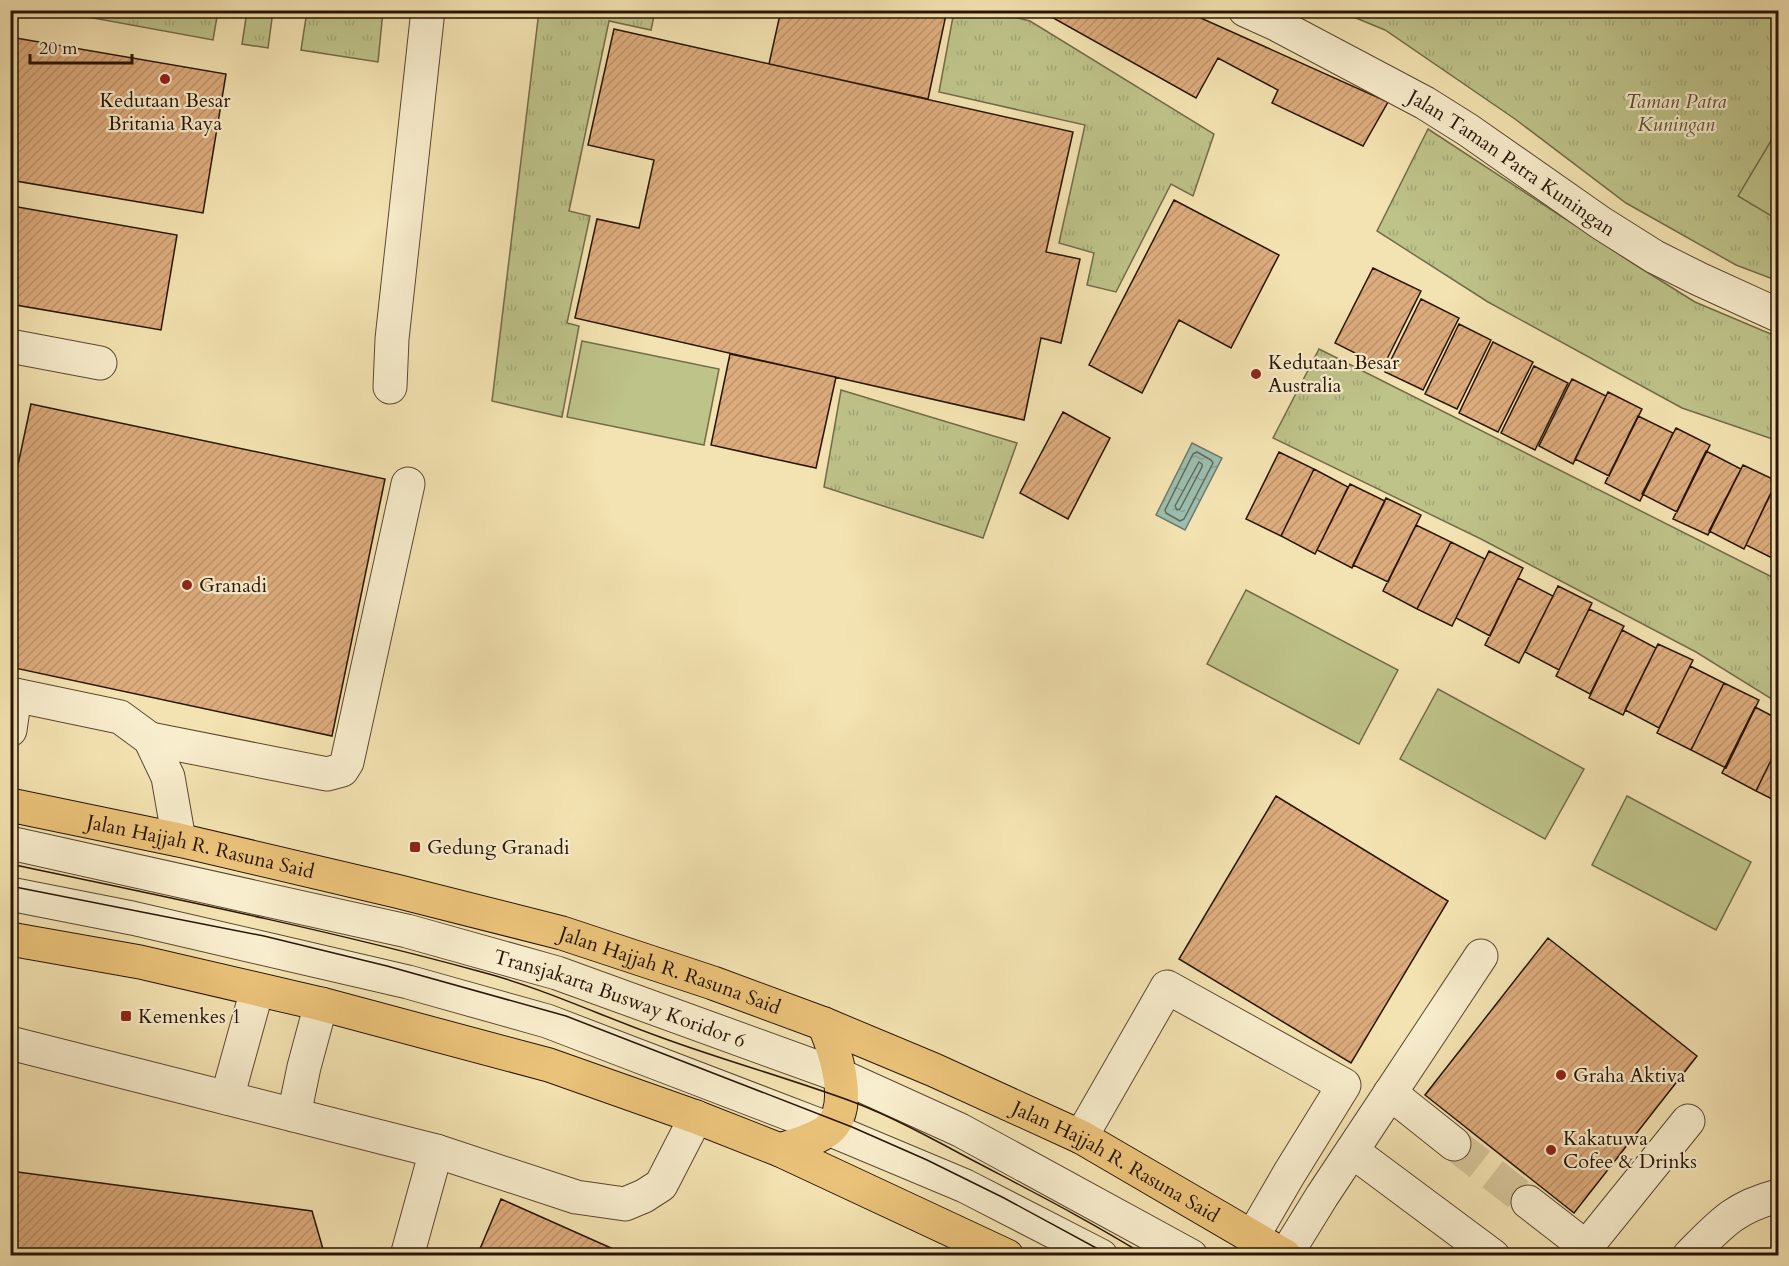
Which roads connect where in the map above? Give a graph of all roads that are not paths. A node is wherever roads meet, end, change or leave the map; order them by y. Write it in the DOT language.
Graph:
graph roads {
  1 [pos="428,10"];
  2 [pos="1245,10"];
  3 [pos="1779,315"];
  4 [pos="10,346"];
  5 [pos="100,363"];
  6 [pos="390,387"];
  7 [pos="408,484"];
  8 [pos="13,695"];
  9 [pos="10,730"];
  10 [pos="150,740"];
  11 [pos="10,806"];
  12 [pos="179,840"];
  13 [pos="10,843"];
  14 [pos="10,894"];
  15 [pos="10,939"];
  16 [pos="1481,956"];
  17 [pos="257,990"];
  18 [pos="321,1004"];
  19 [pos="824,1024"];
  20 [pos="10,1043"];
  21 [pos="841,1076"];
  22 [pos="1390,1093"];
  23 [pos="227,1098"];
  24 [pos="294,1115"];
  25 [pos="696,1117"];
  26 [pos="1688,1121"];
  27 [pos="829,1130"];
  28 [pos="1081,1137"];
  29 [pos="1454,1144"];
  30 [pos="780,1150"];
  31 [pos="436,1151"];
  32 [pos="1352,1151"];
  33 [pos="1779,1196"];
  34 [pos="1528,1202"];
  35 [pos="1253,1236"];
  36 [pos="958,1245"];
  37 [pos="1583,1251"];
  38 [pos="407,1256"];
  39 [pos="1007,1256"];
  40 [pos="1101,1256"];
  41 [pos="1191,1256"];
  42 [pos="1285,1256"];
  43 [pos="1493,1256"];
  44 [pos="1689,1256"];
  1 -- 6 [label="street"];
  2 -- 3 [label="street, Jalan Taman Patra Kuningan"];
  4 -- 5 [label="street"];
  7 -- 10 [label="street"];
  8 -- 9 [label="street"];
  8 -- 10 [label="street"];
  10 -- 12 [label="street"];
  11 -- 12 [label="main road, Jalan Hajjah R. Rasuna Said"];
  12 -- 19 [label="main road, Jalan Hajjah R. Rasuna Said"];
  13 -- 21 [label="street, Transjakarta Busway Koridor 6"];
  14 -- 27 [label="street"];
  15 -- 17 [label="main road"];
  16 -- 22 [label="street"];
  17 -- 18 [label="main road"];
  17 -- 23 [label="street"];
  18 -- 24 [label="street"];
  18 -- 25 [label="main road"];
  19 -- 21 [label="main road"];
  19 -- 28 [label="main road, Jalan Hajjah R. Rasuna Said"];
  20 -- 23 [label="street"];
  21 -- 27 [label="main road"];
  21 -- 41 [label="street, Transjakarta Busway Koridor 6"];
  22 -- 29 [label="street"];
  22 -- 32 [label="street"];
  23 -- 24 [label="street"];
  24 -- 31 [label="street"];
  25 -- 30 [label="main road"];
  25 -- 31 [label="street"];
  26 -- 37 [label="street"];
  27 -- 30 [label="main road"];
  27 -- 40 [label="street"];
  28 -- 35 [label="main road, Jalan Hajjah R. Rasuna Said"];
  28 -- 35 [label="street"];
  30 -- 36 [label="main road"];
  31 -- 38 [label="street"];
  32 -- 42 [label="street"];
  32 -- 43 [label="street"];
  33 -- 44 [label="street"];
  34 -- 37 [label="street"];
  35 -- 42 [label="main road, Jalan Hajjah R. Rasuna Said"];
  36 -- 39 [label="main road"];
}
